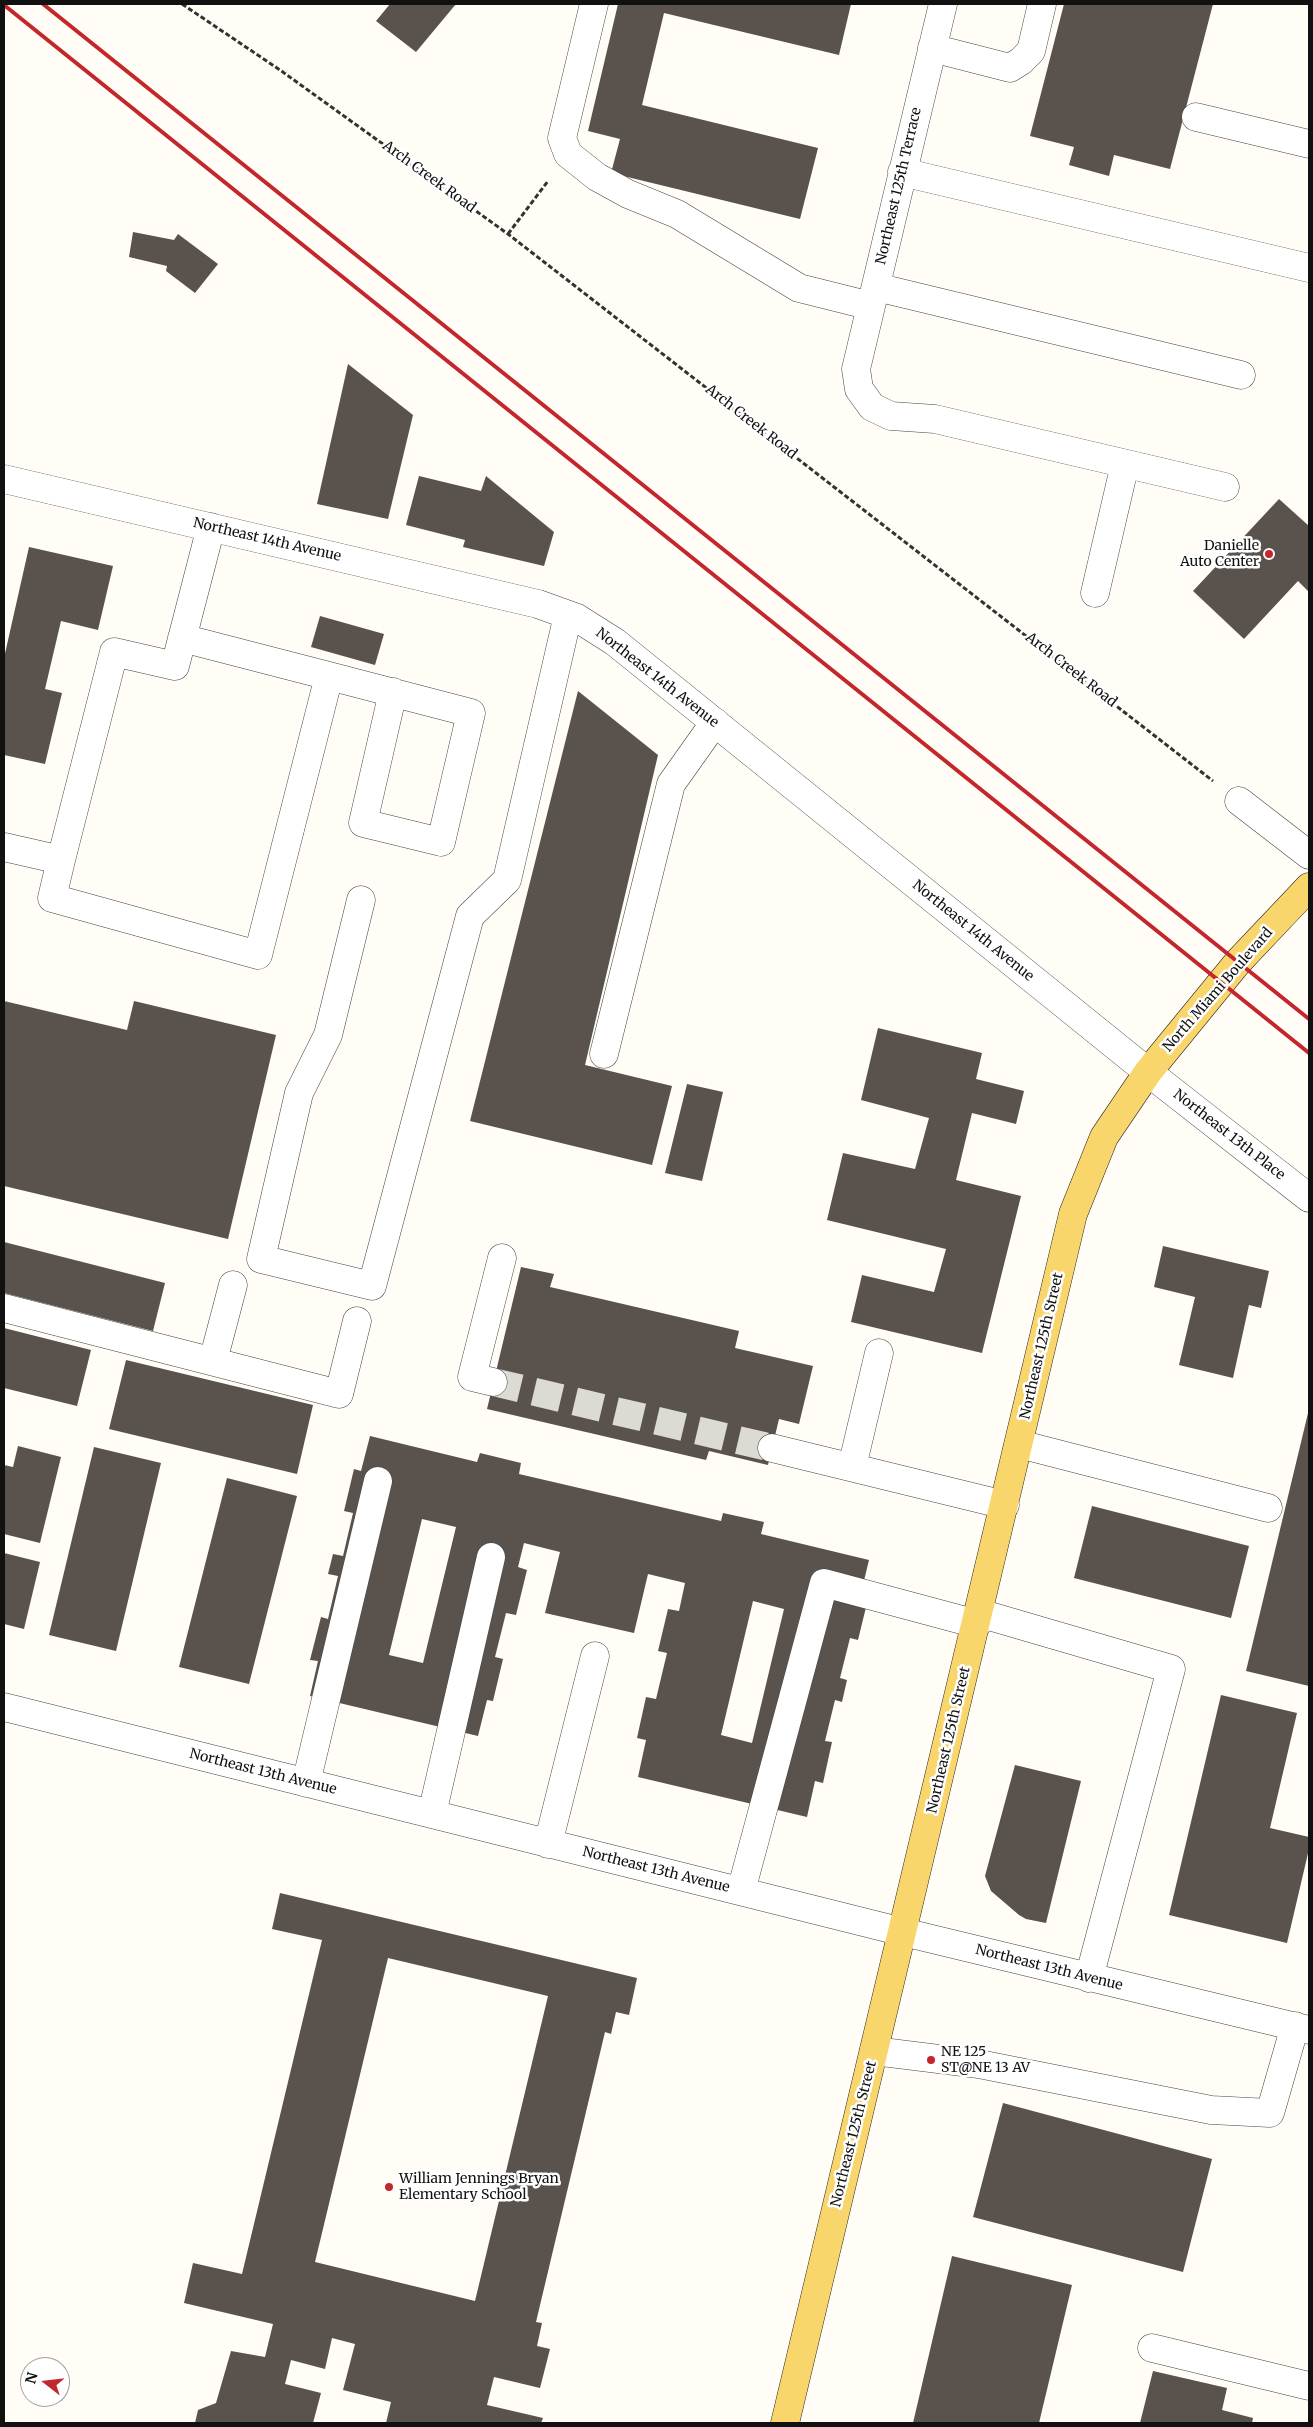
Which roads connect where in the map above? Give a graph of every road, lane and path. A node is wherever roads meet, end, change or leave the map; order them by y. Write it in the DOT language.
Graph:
graph roads {
  1 [pos="182,4"];
  2 [pos="594,4"];
  3 [pos="943,4"];
  4 [pos="1042,4"];
  5 [pos="932,48"];
  6 [pos="1196,117"];
  7 [pos="1309,144"];
  8 [pos="568,154"];
  9 [pos="902,172"];
  10 [pos="508,234"];
  11 [pos="1309,268"];
  12 [pos="873,296"];
  13 [pos="1241,375"];
  14 [pos="1125,464"];
  15 [pos="4,479"];
  16 [pos="1225,487"];
  17 [pos="211,527"];
  18 [pos="1095,593"];
  19 [pos="568,615"];
  20 [pos="182,638"];
  21 [pos="330,676"];
  22 [pos="393,692"];
  23 [pos="715,722"];
  24 [pos="1239,801"];
  25 [pos="4,848"];
  26 [pos="1309,855"];
  27 [pos="61,860"];
  28 [pos="1309,887"];
  29 [pos="361,900"];
  30 [pos="604,1054"];
  31 [pos="1148,1072"];
  32 [pos="1309,1198"];
  33 [pos="502,1258"];
  34 [pos="233,1285"];
  35 [pos="4,1308"];
  36 [pos="357,1321"];
  37 [pos="879,1353"];
  38 [pos="213,1361"];
  39 [pos="493,1382"];
  40 [pos="1019,1444"];
  41 [pos="772,1448"];
  42 [pos="852,1467"];
  43 [pos="378,1481"];
  44 [pos="1005,1505"];
  45 [pos="1268,1508"];
  46 [pos="491,1557"];
  47 [pos="978,1618"];
  48 [pos="595,1656"];
  49 [pos="4,1707"];
  50 [pos="306,1783"];
  51 [pos="432,1814"];
  52 [pos="548,1844"];
  53 [pos="741,1892"];
  54 [pos="903,1932"];
  55 [pos="1089,1978"];
  56 [pos="1302,2028"];
  57 [pos="874,2051"];
  58 [pos="1152,2348"];
  59 [pos="1309,2386"];
  60 [pos="785,2423"];
  1 -- 10 [label="path, Arch Creek Road"];
  2 -- 8 [label="street"];
  3 -- 5 [label="street, Northeast 125th Terrace"];
  4 -- 5 [label="street"];
  5 -- 9 [label="street, Northeast 125th Terrace"];
  6 -- 7 [label="street"];
  8 -- 10 [label="path"];
  8 -- 12 [label="street"];
  9 -- 11 [label="street"];
  9 -- 12 [label="street, Northeast 125th Terrace"];
  10 -- 24 [label="path, Arch Creek Road"];
  12 -- 13 [label="street"];
  12 -- 14 [label="street, Northeast 125th Terrace"];
  14 -- 16 [label="street"];
  14 -- 18 [label="street"];
  15 -- 17 [label="street, Northeast 14th Avenue"];
  17 -- 19 [label="street, Northeast 14th Avenue"];
  17 -- 20 [label="street"];
  19 -- 23 [label="street, Northeast 14th Avenue"];
  19 -- 29 [label="street"];
  20 -- 21 [label="street"];
  20 -- 27 [label="street"];
  21 -- 22 [label="street"];
  21 -- 27 [label="street"];
  22 -- 22 [label="street"];
  23 -- 30 [label="street"];
  23 -- 31 [label="street, Northeast 14th Avenue"];
  24 -- 26 [label="street"];
  25 -- 27 [label="street"];
  28 -- 31 [label="main road, North Miami Boulevard"];
  31 -- 32 [label="street, Northeast 13th Place"];
  31 -- 40 [label="main road, Northeast 125th Street"];
  33 -- 39 [label="street"];
  34 -- 38 [label="street"];
  35 -- 38 [label="street"];
  36 -- 38 [label="street"];
  37 -- 42 [label="street"];
  40 -- 44 [label="main road, Northeast 125th Street"];
  40 -- 45 [label="street"];
  41 -- 42 [label="street"];
  42 -- 44 [label="street"];
  43 -- 50 [label="street"];
  44 -- 47 [label="main road, Northeast 125th Street"];
  46 -- 51 [label="street"];
  47 -- 53 [label="street"];
  47 -- 54 [label="main road, Northeast 125th Street"];
  47 -- 55 [label="street"];
  48 -- 52 [label="street"];
  49 -- 50 [label="street, Northeast 13th Avenue"];
  50 -- 51 [label="street, Northeast 13th Avenue"];
  51 -- 52 [label="street, Northeast 13th Avenue"];
  52 -- 53 [label="street, Northeast 13th Avenue"];
  53 -- 54 [label="street, Northeast 13th Avenue"];
  54 -- 55 [label="street, Northeast 13th Avenue"];
  54 -- 57 [label="main road, Northeast 125th Street"];
  55 -- 56 [label="street, Northeast 13th Avenue"];
  56 -- 57 [label="street"];
  57 -- 60 [label="main road, Northeast 125th Street"];
  58 -- 59 [label="street"];
}
